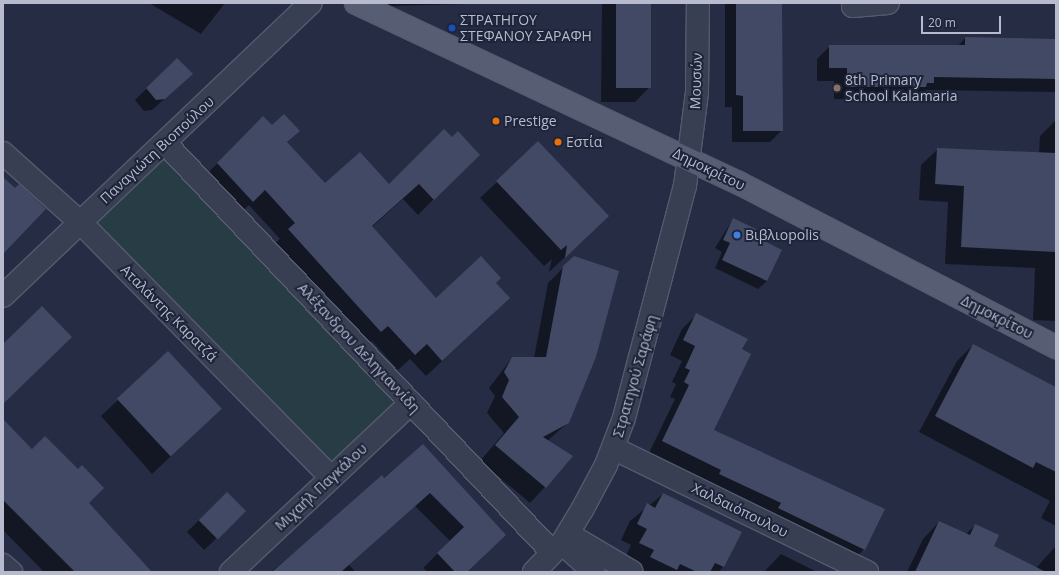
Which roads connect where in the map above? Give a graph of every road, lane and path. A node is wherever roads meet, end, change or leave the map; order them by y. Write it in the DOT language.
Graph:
graph roads {
  1 [pos="311,3"];
  2 [pos="356,3"];
  3 [pos="698,3"];
  4 [pos="853,3"];
  5 [pos="888,3"];
  6 [pos="165,143"];
  7 [pos="3,153"];
  8 [pos="690,160"];
  9 [pos="80,222"];
  10 [pos="3,296"];
  11 [pos="1056,347"];
  12 [pos="411,403"];
  13 [pos="614,448"];
  14 [pos="331,477"];
  15 [pos="561,543"];
  16 [pos="3,565"];
  17 [pos="856,570"];
  18 [pos="11,572"];
  19 [pos="231,572"];
  20 [pos="534,572"];
  21 [pos="594,572"];
  22 [pos="632,572"];
  1 -- 6 [label="street, Παναγιώτη Βιοπούλου"];
  2 -- 8 [label="main road, Δημοκρίτου"];
  3 -- 8 [label="street, Μουσών"];
  4 -- 5 [label="street"];
  6 -- 9 [label="street, Παναγιώτη Βιοπούλου"];
  6 -- 12 [label="street, Αλέξανδρου Δεληγιαννίδη"];
  7 -- 9 [label="street, Αταλάντης Καρατζά"];
  8 -- 11 [label="main road, Δημοκρίτου"];
  8 -- 13 [label="street, Στρατηγού Σαράφη"];
  9 -- 10 [label="street, Παναγιώτη Βιοπούλου"];
  9 -- 14 [label="street, Αταλάντης Καρατζά"];
  12 -- 14 [label="street, Μιχαήλ Παγκάλου"];
  12 -- 15 [label="street, Αλέξανδρου Δεληγιαννίδη"];
  13 -- 15 [label="street, Στρατηγού Σαράφη"];
  13 -- 17 [label="street, Χαλδαιόπουλου"];
  14 -- 19 [label="street, Μιχαήλ Παγκάλου"];
  15 -- 20 [label="street, Στρατηγού Σαράφη"];
  15 -- 21 [label="street"];
  15 -- 22 [label="street"];
  16 -- 18 [label="street"];
}
